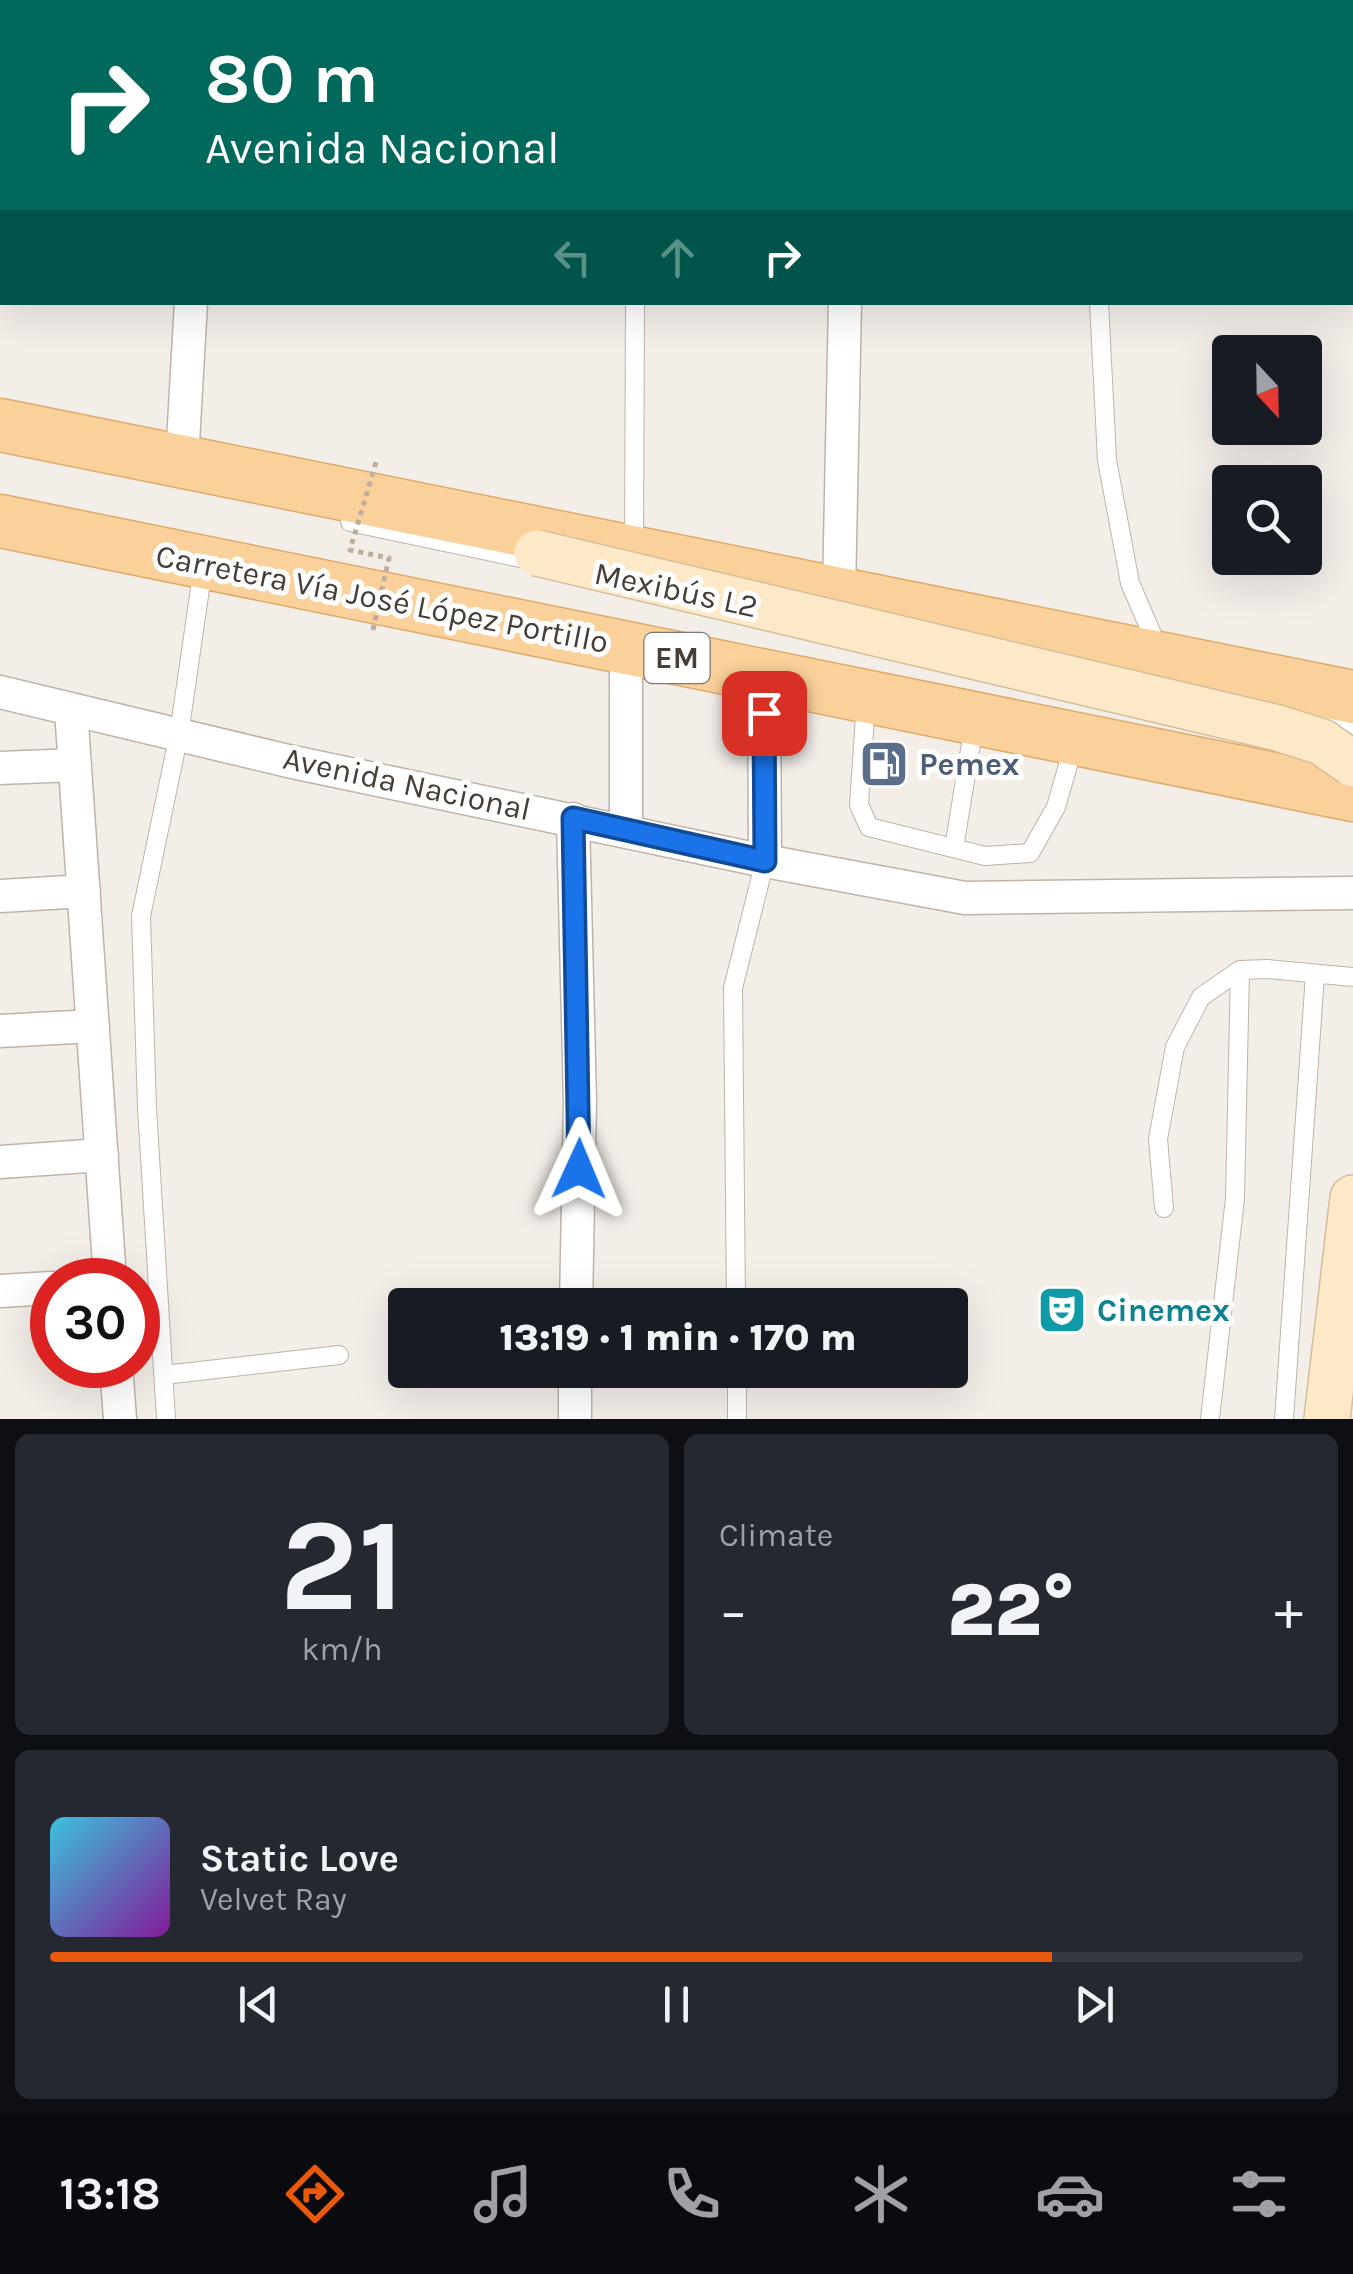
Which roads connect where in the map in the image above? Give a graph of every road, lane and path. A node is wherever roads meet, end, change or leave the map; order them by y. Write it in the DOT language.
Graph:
graph roads {
  1 [pos="191,305"];
  2 [pos="634,305"];
  3 [pos="844,305"];
  4 [pos="1099,305"];
  5 [pos="0,425"];
  6 [pos="182,460"];
  7 [pos="376,462"];
  8 [pos="290,482"];
  9 [pos="340,520"];
  10 [pos="0,521"];
  11 [pos="634,553"];
  12 [pos="204,562"];
  13 [pos="839,592"];
  14 [pos="374,630"];
  15 [pos="626,648"];
  16 [pos="1163,658"];
  17 [pos="764,676"];
  18 [pos="0,692"];
  19 [pos="866,697"];
  20 [pos="1353,697"];
  21 [pos="71,708"];
  22 [pos="975,719"];
  23 [pos="1353,732"];
  24 [pos="179,734"];
  25 [pos="1076,739"];
  26 [pos="75,765"];
  27 [pos="0,768"];
  28 [pos="1343,784"];
  29 [pos="573,818"];
  30 [pos="626,831"];
  31 [pos="954,848"];
  32 [pos="765,861"];
  33 [pos="84,890"];
  34 [pos="1353,892"];
  35 [pos="0,896"];
  36 [pos="1240,970"];
  37 [pos="1315,976"];
  38 [pos="1353,977"];
  39 [pos="93,1026"];
  40 [pos="0,1031"];
  41 [pos="102,1155"];
  42 [pos="0,1162"];
  43 [pos="1353,1198"];
  44 [pos="1164,1208"];
  45 [pos="109,1258"];
  46 [pos="576,1288"];
  47 [pos="736,1288"];
  48 [pos="30,1289"];
  49 [pos="0,1291"];
  50 [pos="1353,1343"];
  51 [pos="339,1355"];
  52 [pos="164,1375"];
  53 [pos="118,1388"];
  54 [pos="575,1388"];
  55 [pos="737,1388"];
  56 [pos="120,1419"];
  57 [pos="166,1419"];
  58 [pos="574,1419"];
  59 [pos="737,1419"];
  60 [pos="1210,1419"];
  61 [pos="1284,1419"];
  62 [pos="1327,1419"];
  63 [pos="1346,1419"];
  1 -- 6 [label="street"];
  2 -- 11 [label="lane"];
  3 -- 13 [label="street"];
  4 -- 16 [label="lane"];
  5 -- 6 [label="main road"];
  6 -- 8 [label="main road"];
  7 -- 14 [label="path, bridge"];
  8 -- 11 [label="main road"];
  8 -- 28 [label="main road, bridge"];
  9 -- 23 [label="lane, Mexibús L2"];
  10 -- 12 [label="main road, Carretera Vía José López Portillo / EM"];
  11 -- 13 [label="main road"];
  12 -- 15 [label="main road, Carretera Vía José López Portillo / EM"];
  12 -- 24 [label="lane"];
  13 -- 16 [label="main road"];
  15 -- 17 [label="main road, Carretera Vía José López Portillo / EM"];
  15 -- 30 [label="street"];
  16 -- 20 [label="main road"];
  17 -- 19 [label="main road, Carretera Vía José López Portillo / EM"];
  17 -- 32 [label="street"];
  18 -- 21 [label="street, Avenida Nacional"];
  19 -- 22 [label="main road, Carretera Vía José López Portillo / EM"];
  19 -- 31 [label="lane"];
  21 -- 24 [label="street, Avenida Nacional"];
  21 -- 26 [label="street"];
  22 -- 25 [label="main road, Carretera Vía José López Portillo / EM"];
  22 -- 31 [label="lane"];
  24 -- 29 [label="street, Avenida Nacional"];
  24 -- 52 [label="lane"];
  25 -- 28 [label="main road, Carretera Vía José López Portillo / EM"];
  25 -- 31 [label="lane"];
  26 -- 27 [label="street"];
  26 -- 33 [label="street"];
  29 -- 30 [label="street, Avenida Nacional"];
  29 -- 46 [label="street"];
  30 -- 32 [label="street, Avenida Nacional"];
  32 -- 34 [label="street, Avenida Nacional"];
  32 -- 47 [label="lane"];
  33 -- 35 [label="street"];
  33 -- 39 [label="street"];
  36 -- 37 [label="lane"];
  36 -- 44 [label="lane"];
  36 -- 60 [label="lane"];
  37 -- 38 [label="lane"];
  37 -- 61 [label="lane"];
  39 -- 40 [label="street"];
  39 -- 41 [label="street"];
  41 -- 42 [label="street"];
  41 -- 45 [label="street"];
  43 -- 62 [label="main road"];
  48 -- 49 [label="street"];
  50 -- 63 [label="main road"];
  51 -- 52 [label="lane"];
  52 -- 57 [label="lane"];
  53 -- 56 [label="street"];
  54 -- 58 [label="street"];
  55 -- 59 [label="lane"];
}
